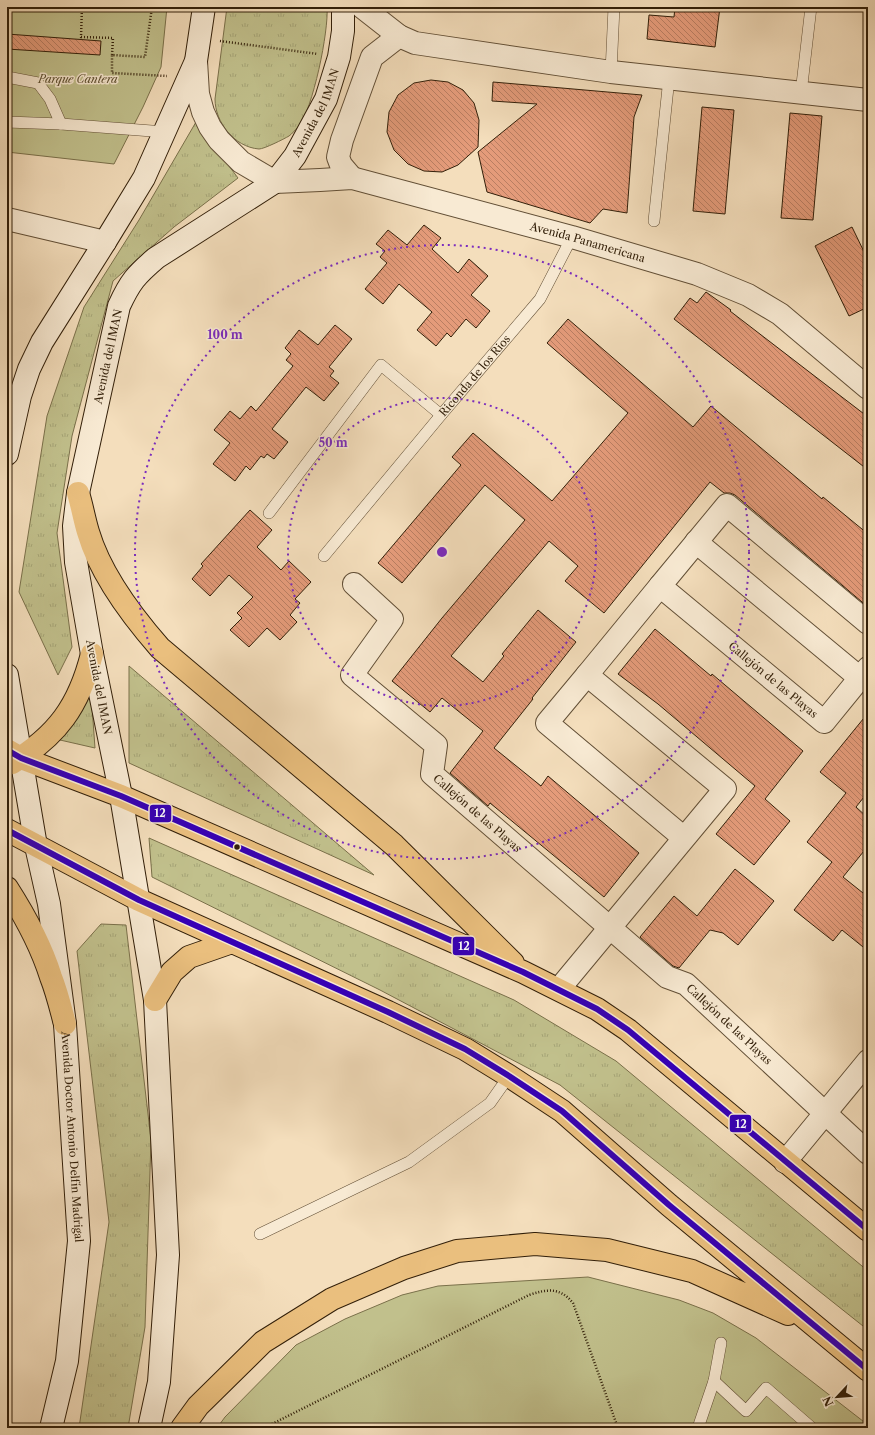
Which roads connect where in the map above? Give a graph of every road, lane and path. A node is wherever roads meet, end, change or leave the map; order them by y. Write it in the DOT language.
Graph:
graph roads {
  1 [pos="82,7"];
  2 [pos="152,7"];
  3 [pos="204,7"];
  4 [pos="343,7"];
  5 [pos="362,7"];
  6 [pos="614,7"];
  7 [pos="811,7"];
  8 [pos="399,36"];
  9 [pos="200,38"];
  10 [pos="112,55"];
  11 [pos="339,57"];
  12 [pos="192,69"];
  13 [pos="611,72"];
  14 [pos="7,77"];
  15 [pos="669,78"];
  16 [pos="801,93"];
  17 [pos="868,100"];
  18 [pos="7,122"];
  19 [pos="62,124"];
  20 [pos="165,132"];
  21 [pos="352,178"];
  22 [pos="275,182"];
  23 [pos="7,219"];
  24 [pos="654,221"];
  25 [pos="572,237"];
  26 [pos="105,242"];
  27 [pos="868,388"];
  28 [pos="441,415"];
  29 [pos="7,454"];
  30 [pos="78,493"];
  31 [pos="269,513"];
  32 [pos="696,542"];
  33 [pos="324,556"];
  34 [pos="354,584"];
  35 [pos="660,586"];
  36 [pos="868,623"];
  37 [pos="92,654"];
  38 [pos="864,673"];
  39 [pos="587,674"];
  40 [pos="7,675"];
  41 [pos="12,758"];
  42 [pos="121,796"];
  43 [pos="7,830"];
  44 [pos="684,838"];
  45 [pos="36,846"];
  46 [pos="7,888"];
  47 [pos="139,900"];
  48 [pos="610,928"];
  49 [pos="232,942"];
  50 [pos="523,972"];
  51 [pos="559,989"];
  52 [pos="155,1000"];
  53 [pos="66,1024"];
  54 [pos="868,1061"];
  55 [pos="509,1076"];
  56 [pos="824,1114"];
  57 [pos="868,1153"];
  58 [pos="785,1162"];
  59 [pos="868,1230"];
  60 [pos="260,1234"];
  61 [pos="811,1324"];
  62 [pos="722,1343"];
  63 [pos="868,1370"];
  64 [pos="714,1381"];
  65 [pos="51,1428"];
  66 [pos="149,1428"];
  67 [pos="182,1428"];
  68 [pos="264,1428"];
  69 [pos="618,1428"];
  70 [pos="698,1428"];
  71 [pos="812,1428"];
  1 -- 10 [label="path"];
  2 -- 10 [label="path"];
  3 -- 9 [label="street"];
  4 -- 11 [label="street, Avenida del IMAN"];
  5 -- 8 [label="street"];
  6 -- 13 [label="lane"];
  7 -- 16 [label="lane"];
  8 -- 13 [label="street"];
  8 -- 21 [label="street"];
  9 -- 11 [label="path"];
  9 -- 12 [label="street"];
  10 -- 12 [label="path"];
  11 -- 22 [label="street, Avenida del IMAN"];
  12 -- 20 [label="street"];
  12 -- 22 [label="street"];
  13 -- 15 [label="street"];
  14 -- 19 [label="lane"];
  15 -- 16 [label="street"];
  15 -- 24 [label="lane"];
  16 -- 17 [label="street"];
  18 -- 19 [label="lane"];
  19 -- 20 [label="lane"];
  20 -- 26 [label="street"];
  21 -- 22 [label="street, Avenida Panamericana"];
  21 -- 25 [label="street, Avenida Panamericana"];
  22 -- 30 [label="street, Avenida del IMAN"];
  23 -- 26 [label="street"];
  25 -- 27 [label="street, Avenida Panamericana"];
  25 -- 28 [label="lane, Riconda de los Rios"];
  26 -- 29 [label="street"];
  28 -- 31 [label="lane, Riconda de los Rios"];
  28 -- 33 [label="lane"];
  30 -- 37 [label="street, Avenida del IMAN"];
  30 -- 50 [label="main road"];
  32 -- 35 [label="street"];
  32 -- 36 [label="street"];
  32 -- 38 [label="street, Callejón de las Playas"];
  34 -- 48 [label="street, Callejón de las Playas"];
  35 -- 38 [label="street, Callejón de las Playas"];
  35 -- 39 [label="street"];
  37 -- 41 [label="main road"];
  37 -- 42 [label="street, Avenida del IMAN"];
  39 -- 44 [label="street"];
  39 -- 44 [label="street"];
  40 -- 41 [label="street"];
  41 -- 42 [label="main road"];
  41 -- 45 [label="street"];
  42 -- 47 [label="street, Avenida del IMAN"];
  42 -- 50 [label="main road"];
  43 -- 45 [label="main road"];
  44 -- 48 [label="street"];
  45 -- 47 [label="main road"];
  45 -- 53 [label="street, Avenida Doctor Antonio Delfín Madrigal"];
  46 -- 53 [label="main road"];
  47 -- 49 [label="main road"];
  47 -- 52 [label="street"];
  48 -- 51 [label="street"];
  48 -- 56 [label="street, Callejón de las Playas"];
  49 -- 52 [label="main road"];
  49 -- 55 [label="main road"];
  50 -- 51 [label="main road"];
  51 -- 58 [label="main road"];
  52 -- 66 [label="street"];
  53 -- 65 [label="street, Avenida Doctor Antonio Delfín Madrigal"];
  54 -- 56 [label="street"];
  55 -- 60 [label="lane"];
  55 -- 61 [label="main road"];
  56 -- 57 [label="street, Callejón de las Playas"];
  56 -- 58 [label="street"];
  58 -- 59 [label="main road"];
  61 -- 63 [label="main road"];
  61 -- 67 [label="main road"];
  62 -- 64 [label="lane"];
  64 -- 70 [label="lane"];
  64 -- 71 [label="lane"];
  68 -- 69 [label="path"];
}
